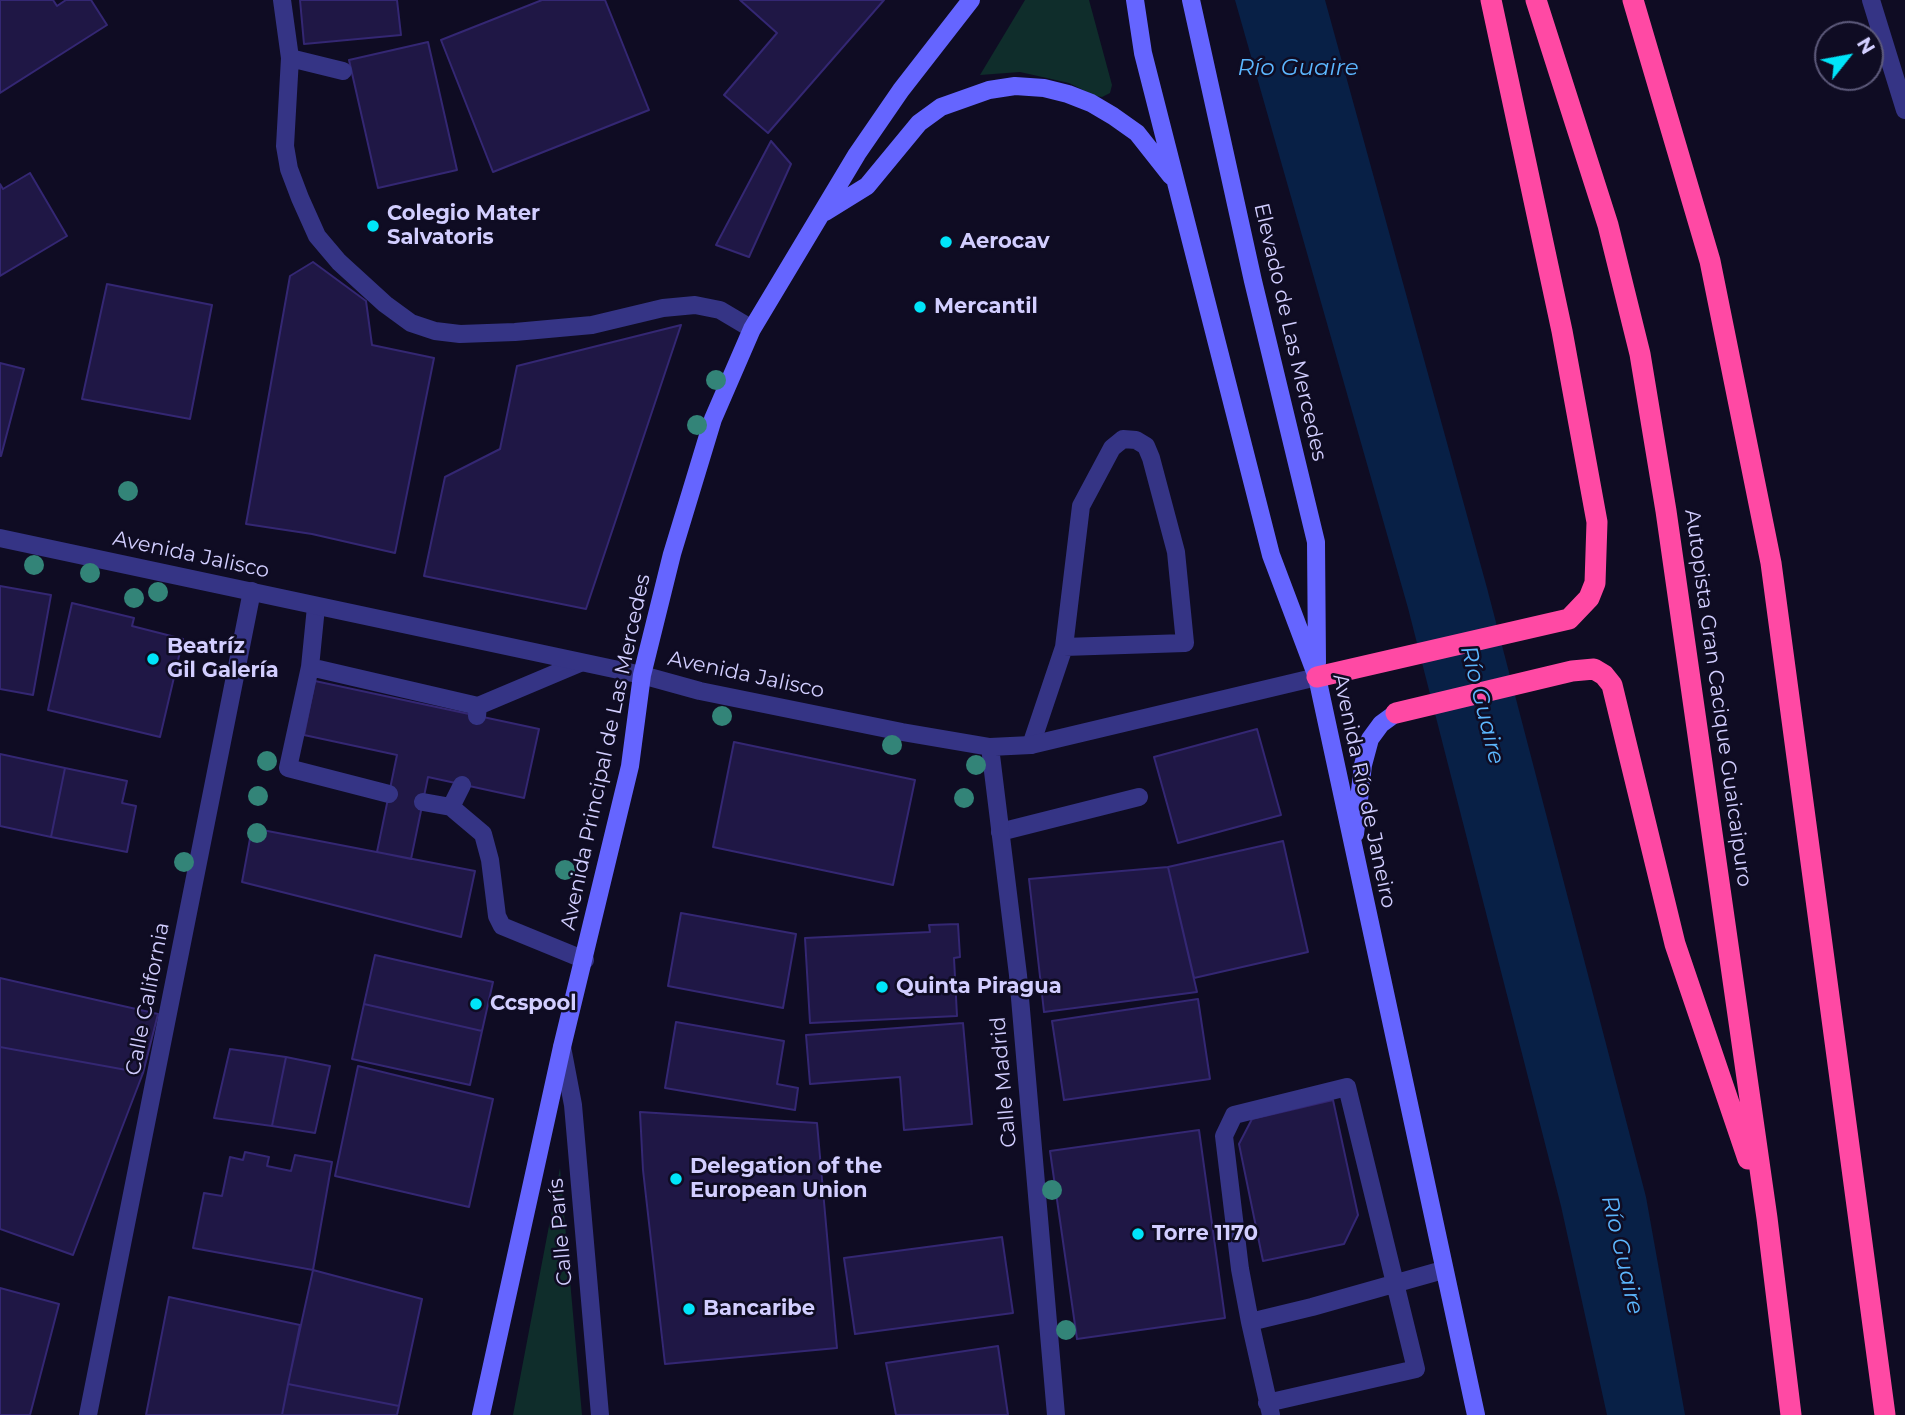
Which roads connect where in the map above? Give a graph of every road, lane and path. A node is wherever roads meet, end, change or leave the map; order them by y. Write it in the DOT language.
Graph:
graph roads {
  1 [pos="282,0"];
  2 [pos="971,0"];
  3 [pos="1135,0"];
  4 [pos="1144,0"];
  5 [pos="1191,0"];
  6 [pos="1491,0"];
  7 [pos="1536,0"];
  8 [pos="1633,0"];
  9 [pos="1871,0"];
  10 [pos="1136,19"];
  11 [pos="290,58"];
  12 [pos="343,71"];
  13 [pos="1905,110"];
  14 [pos="1177,184"];
  15 [pos="820,215"];
  16 [pos="752,329"];
  17 [pos="0,538"];
  18 [pos="252,591"];
  19 [pos="316,607"];
  20 [pos="1064,647"];
  21 [pos="580,663"];
  22 [pos="310,667"];
  23 [pos="642,675"];
  24 [pos="1317,677"];
  25 [pos="1396,713"];
  26 [pos="1031,745"];
  27 [pos="990,747"];
  28 [pos="462,785"];
  29 [pos="389,794"];
  30 [pos="1139,797"];
  31 [pos="423,802"];
  32 [pos="450,807"];
  33 [pos="1000,832"];
  34 [pos="1353,851"];
  35 [pos="585,960"];
  36 [pos="562,1047"];
  37 [pos="1767,1218"];
  38 [pos="1444,1269"];
  39 [pos="1396,1283"];
  40 [pos="1250,1322"];
  41 [pos="1269,1409"];
  42 [pos="88,1415"];
  43 [pos="481,1415"];
  44 [pos="600,1415"];
  45 [pos="1056,1415"];
  46 [pos="1476,1415"];
  47 [pos="1791,1415"];
  48 [pos="1886,1415"];
  1 -- 11 [label="street"];
  2 -- 15 [label="street, Avenida Principal de Las Mercedes"];
  3 -- 10 [label="street, Avenida Río de Janeiro"];
  4 -- 10 [label="street"];
  5 -- 24 [label="street, Elevado de Las Mercedes"];
  6 -- 24 [label="highway"];
  7 -- 37 [label="highway, Autopista Gran Cacique Guaicaipuro"];
  8 -- 48 [label="highway"];
  9 -- 13 [label="street"];
  10 -- 14 [label="street, Avenida Río de Janeiro"];
  11 -- 12 [label="street"];
  11 -- 16 [label="street"];
  14 -- 15 [label="street"];
  14 -- 24 [label="street, Avenida Río de Janeiro"];
  15 -- 16 [label="street, Avenida Principal de Las Mercedes"];
  16 -- 23 [label="street, Avenida Principal de Las Mercedes"];
  17 -- 18 [label="street, Avenida Jalisco"];
  18 -- 19 [label="street, Avenida Jalisco"];
  18 -- 42 [label="street, Calle California"];
  19 -- 21 [label="street, Avenida Jalisco"];
  19 -- 22 [label="street"];
  20 -- 20 [label="street"];
  20 -- 26 [label="street"];
  21 -- 22 [label="street"];
  21 -- 23 [label="street, Avenida Jalisco"];
  22 -- 29 [label="street"];
  23 -- 27 [label="street, Avenida Jalisco"];
  23 -- 35 [label="street, Avenida Principal de Las Mercedes"];
  24 -- 26 [label="street, Avenida Jalisco"];
  24 -- 34 [label="street, Avenida Río de Janeiro"];
  25 -- 34 [label="street"];
  25 -- 37 [label="highway"];
  26 -- 27 [label="street, Avenida Jalisco"];
  27 -- 33 [label="street, Calle Madrid"];
  28 -- 32 [label="street"];
  30 -- 33 [label="street"];
  31 -- 32 [label="street"];
  32 -- 35 [label="street"];
  33 -- 45 [label="street, Calle Madrid"];
  34 -- 38 [label="street, Avenida Río de Janeiro"];
  35 -- 36 [label="street, Avenida Principal de Las Mercedes"];
  36 -- 43 [label="street, Avenida Principal de Las Mercedes"];
  36 -- 44 [label="street, Calle París"];
  37 -- 47 [label="highway, Autopista Gran Cacique Guaicaipuro"];
  38 -- 39 [label="street"];
  38 -- 46 [label="street, Avenida Río de Janeiro"];
  39 -- 40 [label="street"];
  39 -- 40 [label="street"];
  39 -- 41 [label="street"];
  40 -- 41 [label="street"];
}
